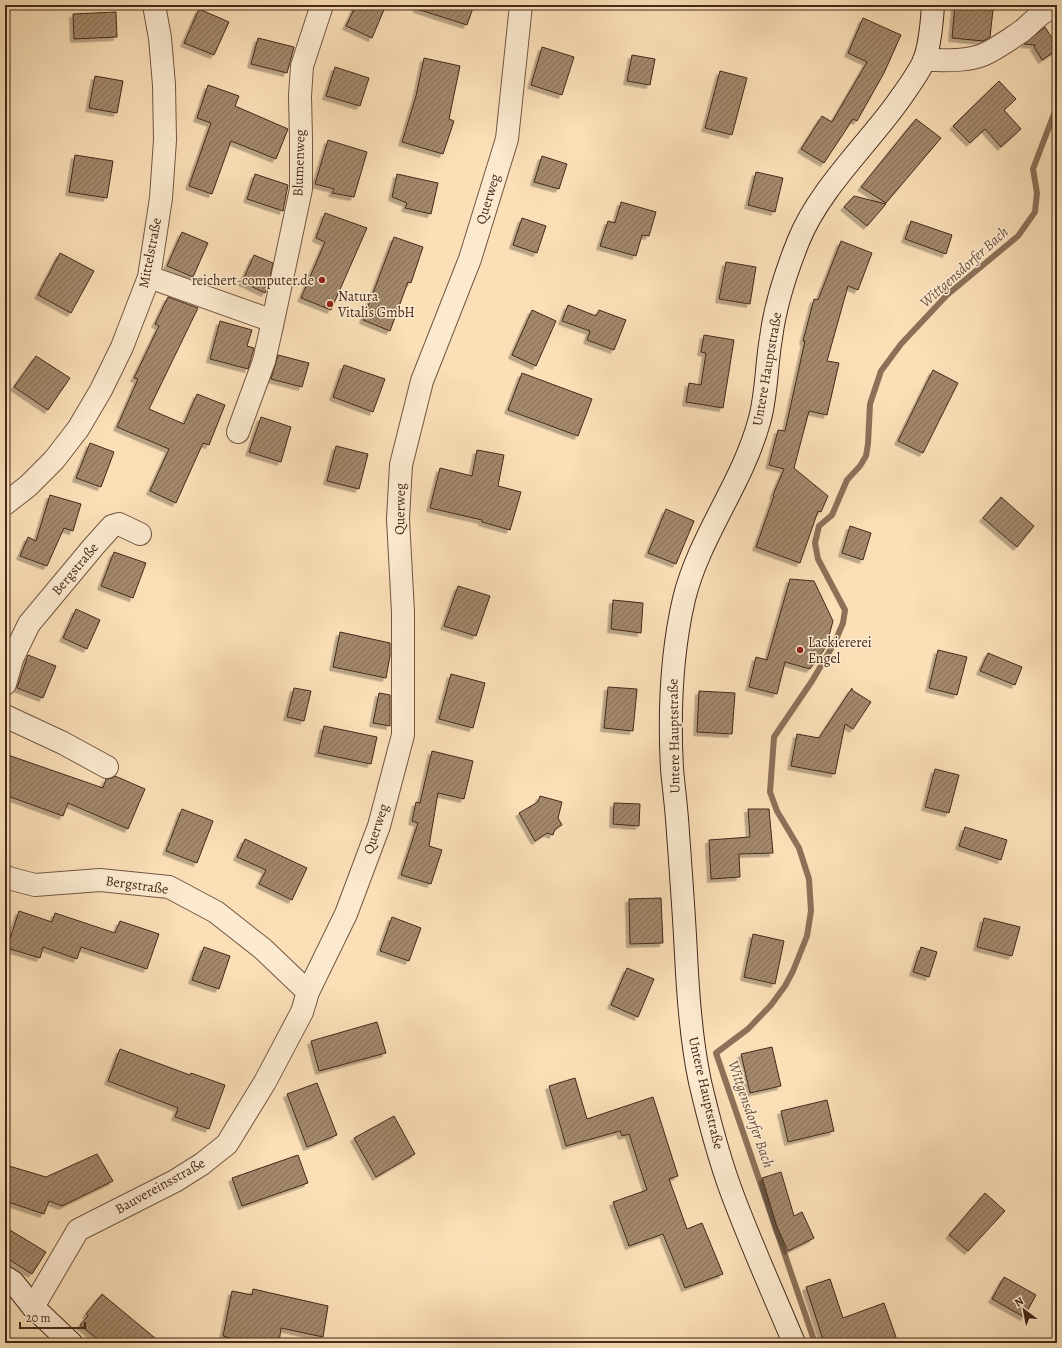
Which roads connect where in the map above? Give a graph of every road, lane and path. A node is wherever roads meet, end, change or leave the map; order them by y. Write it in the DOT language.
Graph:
graph roads {
  1 [pos="154,5"];
  2 [pos="322,5"];
  3 [pos="521,5"];
  4 [pos="933,5"];
  5 [pos="1057,6"];
  6 [pos="924,60"];
  7 [pos="148,277"];
  8 [pos="273,322"];
  9 [pos="238,432"];
  10 [pos="5,504"];
  11 [pos="140,534"];
  12 [pos="5,684"];
  13 [pos="5,716"];
  14 [pos="107,767"];
  15 [pos="5,876"];
  16 [pos="305,1002"];
  17 [pos="5,1277"];
  18 [pos="33,1307"];
  19 [pos="71,1343"];
  20 [pos="794,1343"];
  1 -- 7 [label="street, Mittelstraße"];
  2 -- 8 [label="street, Blumenweg"];
  3 -- 16 [label="street, Querweg"];
  4 -- 6 [label="street, Untere Hauptstraße"];
  5 -- 6 [label="street"];
  6 -- 20 [label="street, Untere Hauptstraße"];
  7 -- 8 [label="street"];
  7 -- 10 [label="street, Mittelstraße"];
  8 -- 9 [label="street, Blumenweg"];
  11 -- 12 [label="street, Bergstraße"];
  13 -- 14 [label="street"];
  15 -- 16 [label="street, Bergstraße"];
  16 -- 18 [label="street, Bauvereinsstraße"];
  17 -- 18 [label="street"];
  18 -- 19 [label="street"];
}
